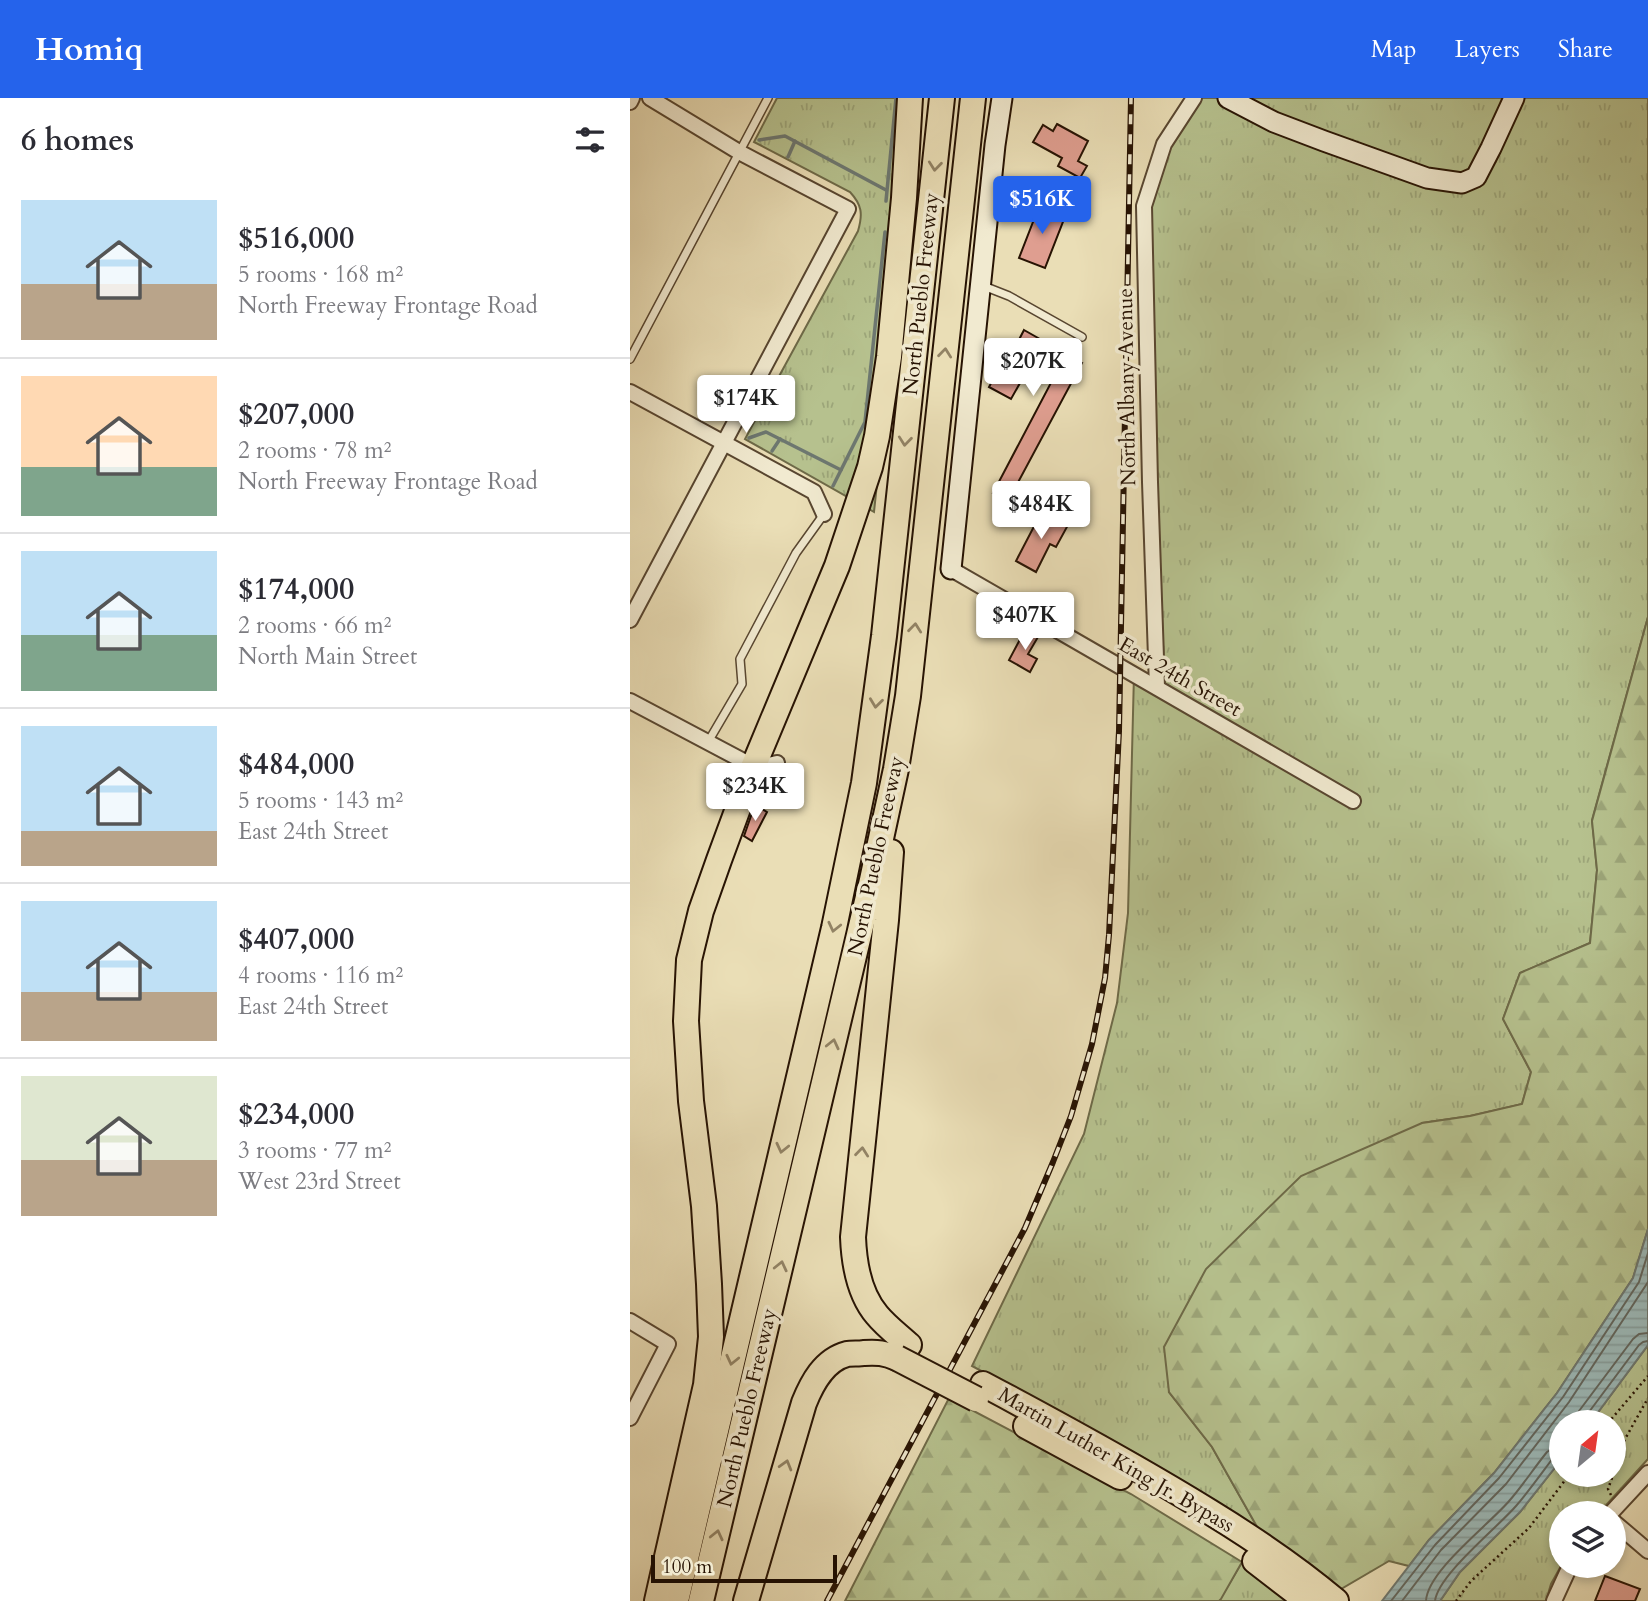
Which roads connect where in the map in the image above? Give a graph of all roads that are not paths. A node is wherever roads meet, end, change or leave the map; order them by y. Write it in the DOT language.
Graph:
graph roads {
  1 [pos="650,98"];
  2 [pos="768,98"];
  3 [pos="910,98"];
  4 [pos="942,98"];
  5 [pos="973,98"];
  6 [pos="1002,98"];
  7 [pos="1194,98"];
  8 [pos="1228,98"];
  9 [pos="1514,98"];
  10 [pos="739,152"];
  11 [pos="980,285"];
  12 [pos="1082,337"];
  13 [pos="630,359"];
  14 [pos="630,392"];
  15 [pos="723,442"];
  16 [pos="824,514"];
  17 [pos="951,569"];
  18 [pos="630,620"];
  19 [pos="1157,687"];
  20 [pos="630,701"];
  21 [pos="708,742"];
  22 [pos="766,764"];
  23 [pos="896,769"];
  24 [pos="1353,801"];
  25 [pos="630,1321"];
  26 [pos="903,1351"];
  27 [pos="630,1418"];
  28 [pos="1648,1473"];
  29 [pos="1622,1501"];
  30 [pos="1626,1533"];
  31 [pos="1251,1547"];
  32 [pos="1648,1552"];
  33 [pos="1565,1578"];
  34 [pos="657,1601"];
  35 [pos="676,1601"];
  36 [pos="701,1601"];
  37 [pos="746,1601"];
  38 [pos="1307,1601"];
  39 [pos="1336,1601"];
  40 [pos="1554,1601"];
  1 -- 10 [label="street"];
  2 -- 10 [label="lane"];
  3 -- 22 [label="highway"];
  4 -- 35 [label="highway, North Pueblo Freeway, one-way"];
  23 -- 5 [label="highway, North Pueblo Freeway, one-way"];
  6 -- 11 [label="street"];
  7 -- 19 [label="street, North Albany Avenue"];
  8 -- 9 [label="street"];
  10 -- 13 [label="lane"];
  10 -- 15 [label="street"];
  11 -- 12 [label="lane"];
  11 -- 17 [label="street"];
  14 -- 15 [label="street"];
  15 -- 16 [label="street"];
  15 -- 18 [label="street"];
  16 -- 21 [label="lane"];
  17 -- 19 [label="street, East 24th Street"];
  19 -- 24 [label="street, East 24th Street"];
  20 -- 21 [label="street"];
  21 -- 22 [label="street"];
  22 -- 34 [label="highway"];
  26 -- 23 [label="highway, Martin Luther King Jr. Bypass, one-way"];
  36 -- 23 [label="highway, North Pueblo Freeway, one-way"];
  25 -- 27 [label="street"];
  26 -- 31 [label="highway, Martin Luther King Jr. Bypass, bridge"];
  37 -- 26 [label="highway, one-way"];
  28 -- 29 [label="street"];
  30 -- 32 [label="street"];
  31 -- 38 [label="highway, Martin Luther King Jr. Bypass"];
  31 -- 39 [label="highway, Martin Luther King Jr. Bypass"];
  33 -- 40 [label="street"];
}
